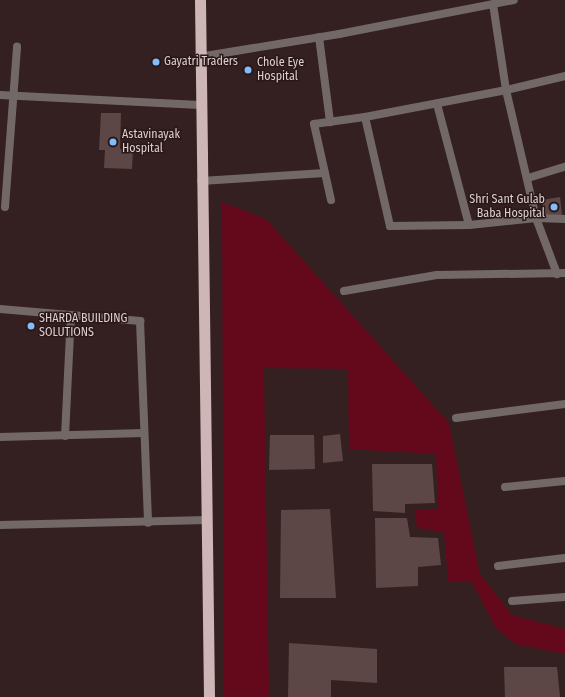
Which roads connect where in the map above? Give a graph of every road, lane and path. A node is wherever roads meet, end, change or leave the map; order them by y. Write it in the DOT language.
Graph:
graph roads {
  1 [pos="200,0"];
  2 [pos="514,0"];
  3 [pos="494,4"];
  4 [pos="319,37"];
  5 [pos="17,46"];
  6 [pos="199,57"];
  7 [pos="565,76"];
  8 [pos="506,90"];
  9 [pos="0,95"];
  10 [pos="13,96"];
  11 [pos="437,104"];
  12 [pos="200,105"];
  13 [pos="365,117"];
  14 [pos="330,122"];
  15 [pos="565,167"];
  16 [pos="325,173"];
  17 [pos="528,178"];
  18 [pos="201,181"];
  19 [pos="331,200"];
  20 [pos="5,207"];
  21 [pos="536,218"];
  22 [pos="565,219"];
  23 [pos="469,225"];
  24 [pos="561,274"];
  25 [pos="344,291"];
  26 [pos="0,309"];
  27 [pos="71,315"];
  28 [pos="565,404"];
  29 [pos="456,418"];
  30 [pos="144,433"];
  31 [pos="65,436"];
  32 [pos="0,437"];
  33 [pos="565,481"];
  34 [pos="505,487"];
  35 [pos="208,520"];
  36 [pos="148,523"];
  37 [pos="0,525"];
  38 [pos="565,558"];
  39 [pos="498,566"];
  40 [pos="565,597"];
  41 [pos="512,601"];
  42 [pos="209,697"];
  1 -- 6 [label="highway"];
  2 -- 3 [label="street"];
  3 -- 4 [label="street"];
  3 -- 8 [label="street"];
  4 -- 6 [label="street"];
  4 -- 14 [label="street"];
  5 -- 10 [label="street"];
  6 -- 12 [label="highway"];
  7 -- 8 [label="street"];
  8 -- 11 [label="street"];
  8 -- 17 [label="street"];
  9 -- 10 [label="street"];
  10 -- 12 [label="street"];
  10 -- 20 [label="street"];
  11 -- 13 [label="street"];
  11 -- 23 [label="street"];
  12 -- 18 [label="highway"];
  13 -- 14 [label="street"];
  13 -- 23 [label="street"];
  14 -- 16 [label="street"];
  15 -- 17 [label="street"];
  16 -- 18 [label="street"];
  16 -- 19 [label="street"];
  17 -- 21 [label="street"];
  18 -- 35 [label="highway"];
  21 -- 22 [label="street"];
  21 -- 23 [label="street"];
  21 -- 24 [label="street"];
  24 -- 25 [label="street"];
  26 -- 27 [label="street"];
  27 -- 30 [label="street"];
  27 -- 31 [label="street"];
  28 -- 29 [label="street"];
  30 -- 31 [label="street"];
  30 -- 36 [label="street"];
  31 -- 32 [label="street"];
  33 -- 34 [label="street"];
  35 -- 36 [label="street"];
  35 -- 42 [label="highway"];
  36 -- 37 [label="street"];
  38 -- 39 [label="street"];
  40 -- 41 [label="street"];
}
